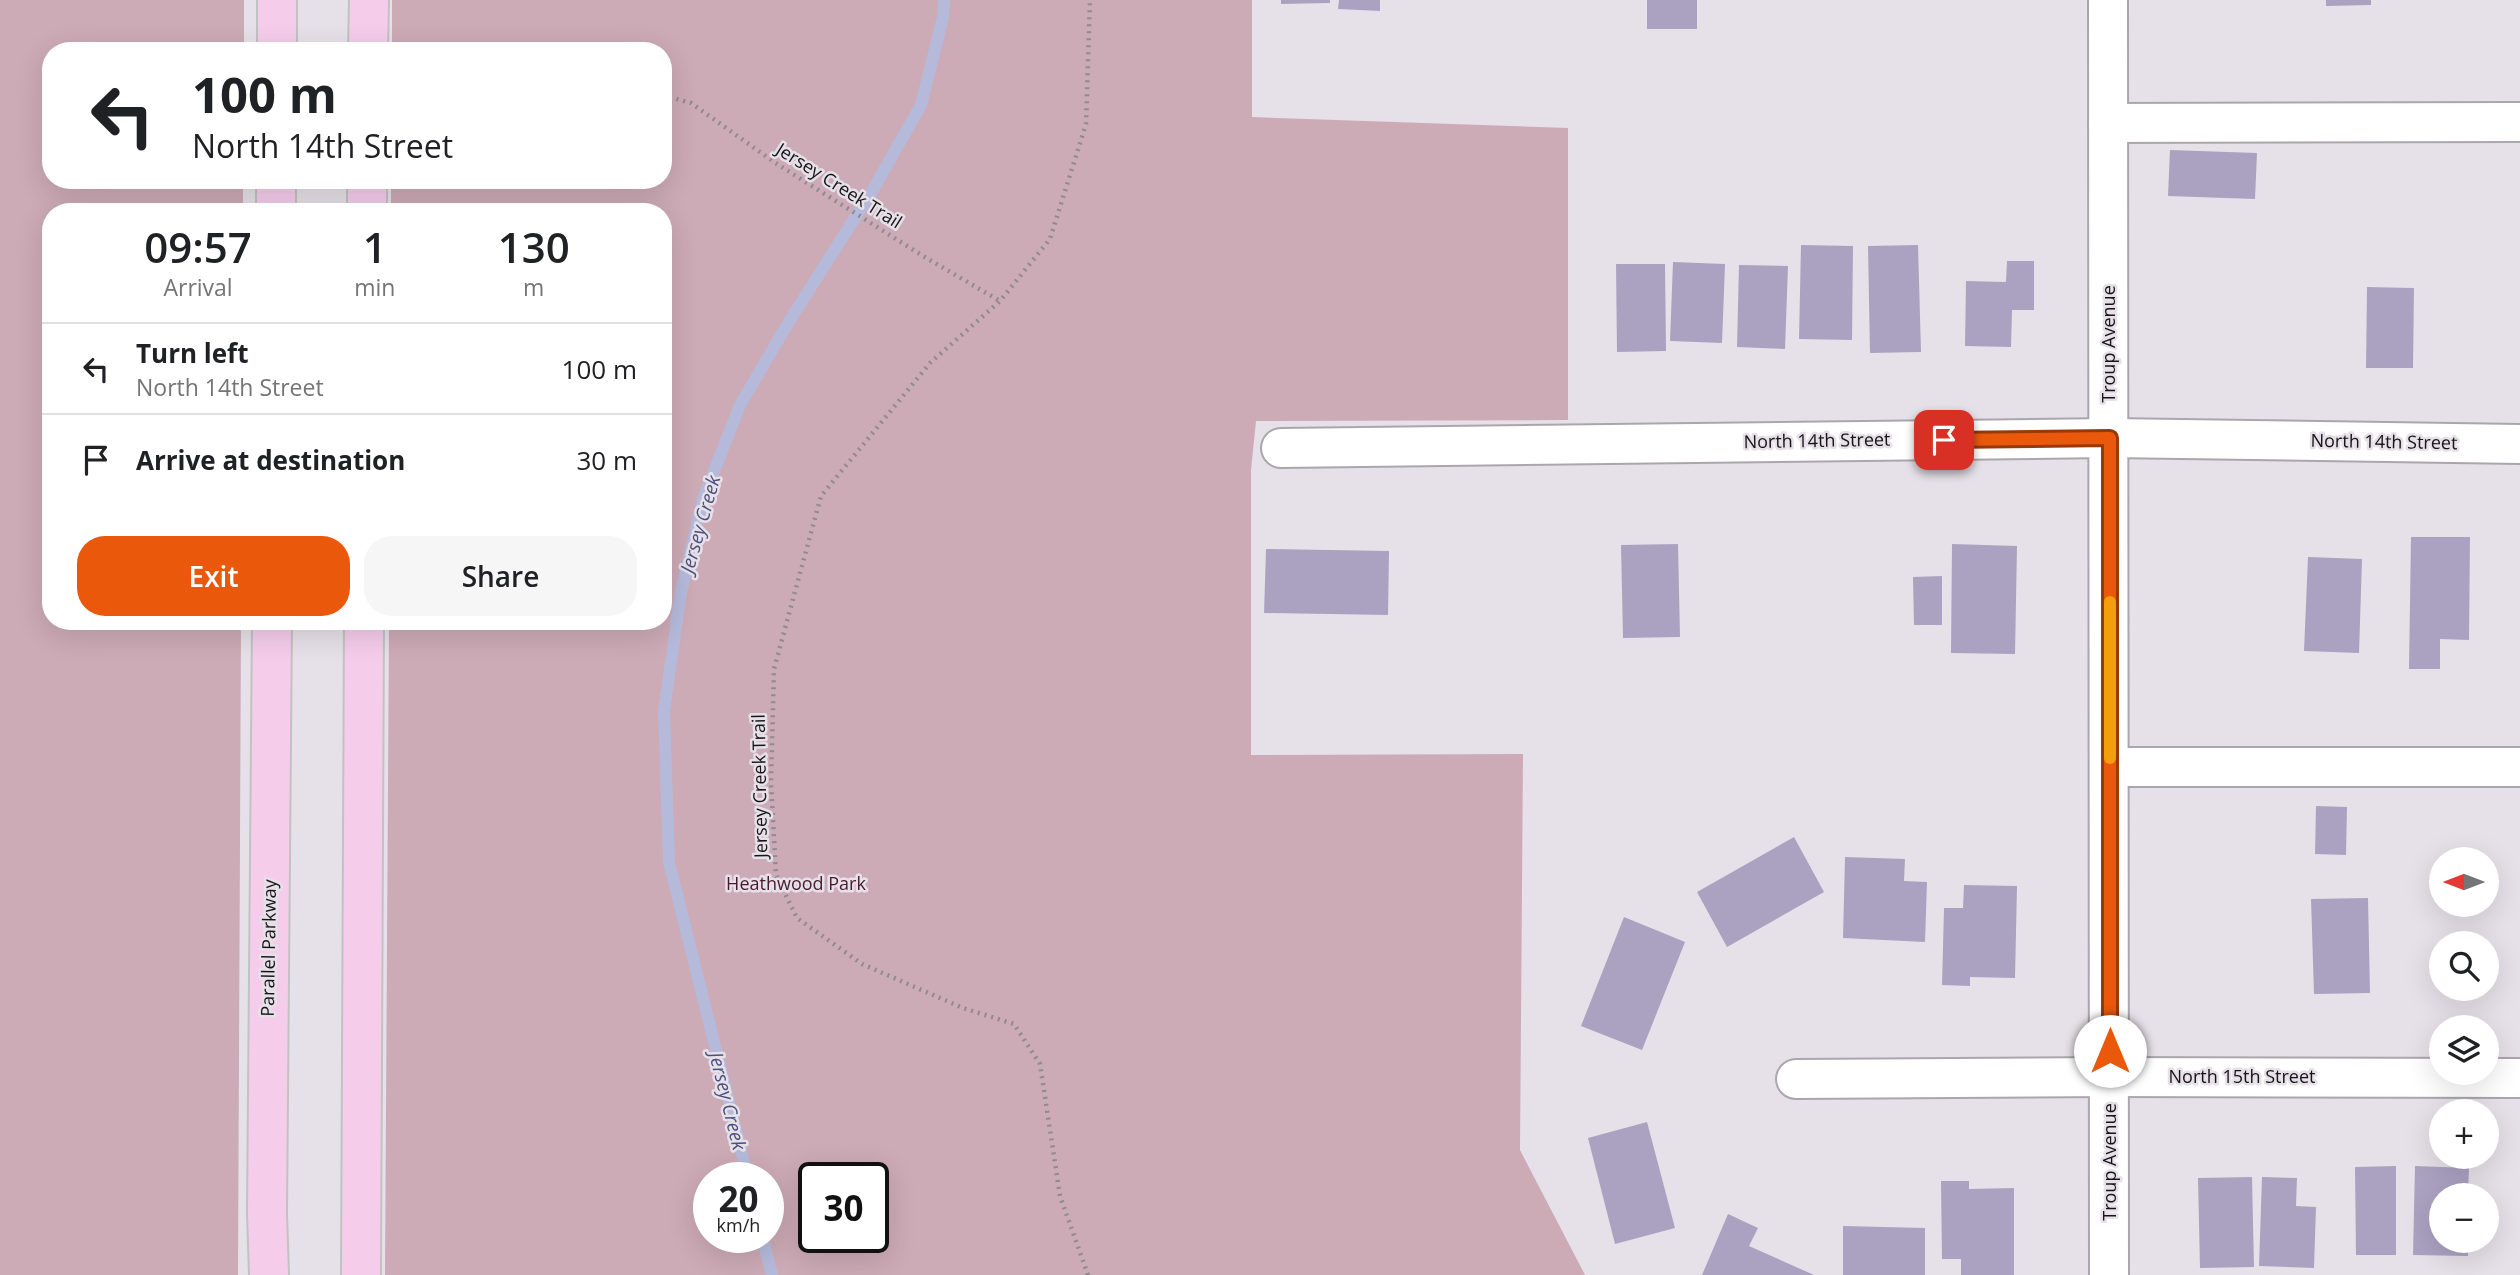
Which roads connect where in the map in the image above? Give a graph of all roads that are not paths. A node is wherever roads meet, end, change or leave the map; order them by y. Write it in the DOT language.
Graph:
graph roads {
  1 [pos="277,0"];
  2 [pos="369,0"];
  3 [pos="2108,0"];
  4 [pos="277,42"];
  5 [pos="368,42"];
  6 [pos="2520,122"];
  7 [pos="2108,123"];
  8 [pos="2110,438"];
  9 [pos="2520,444"];
  10 [pos="1281,448"];
  11 [pos="272,630"];
  12 [pos="364,630"];
  13 [pos="2520,767"];
  14 [pos="2110,768"];
  15 [pos="2110,1077"];
  16 [pos="2520,1078"];
  17 [pos="1796,1079"];
  18 [pos="269,1275"];
  19 [pos="361,1275"];
  20 [pos="2109,1275"];
  1 -- 4 [label="main road"];
  2 -- 5 [label="main road"];
  3 -- 7 [label="street, Troup Avenue"];
  6 -- 7 [label="street"];
  7 -- 8 [label="street, Troup Avenue"];
  8 -- 9 [label="street, North 14th Street"];
  8 -- 10 [label="street, North 14th Street"];
  8 -- 14 [label="street, Troup Avenue"];
  11 -- 18 [label="main road, Parallel Parkway"];
  12 -- 19 [label="main road"];
  13 -- 14 [label="street"];
  14 -- 15 [label="street, Troup Avenue"];
  15 -- 16 [label="street, North 15th Street"];
  15 -- 17 [label="street, North 15th Street"];
  15 -- 20 [label="street, Troup Avenue"];
}
